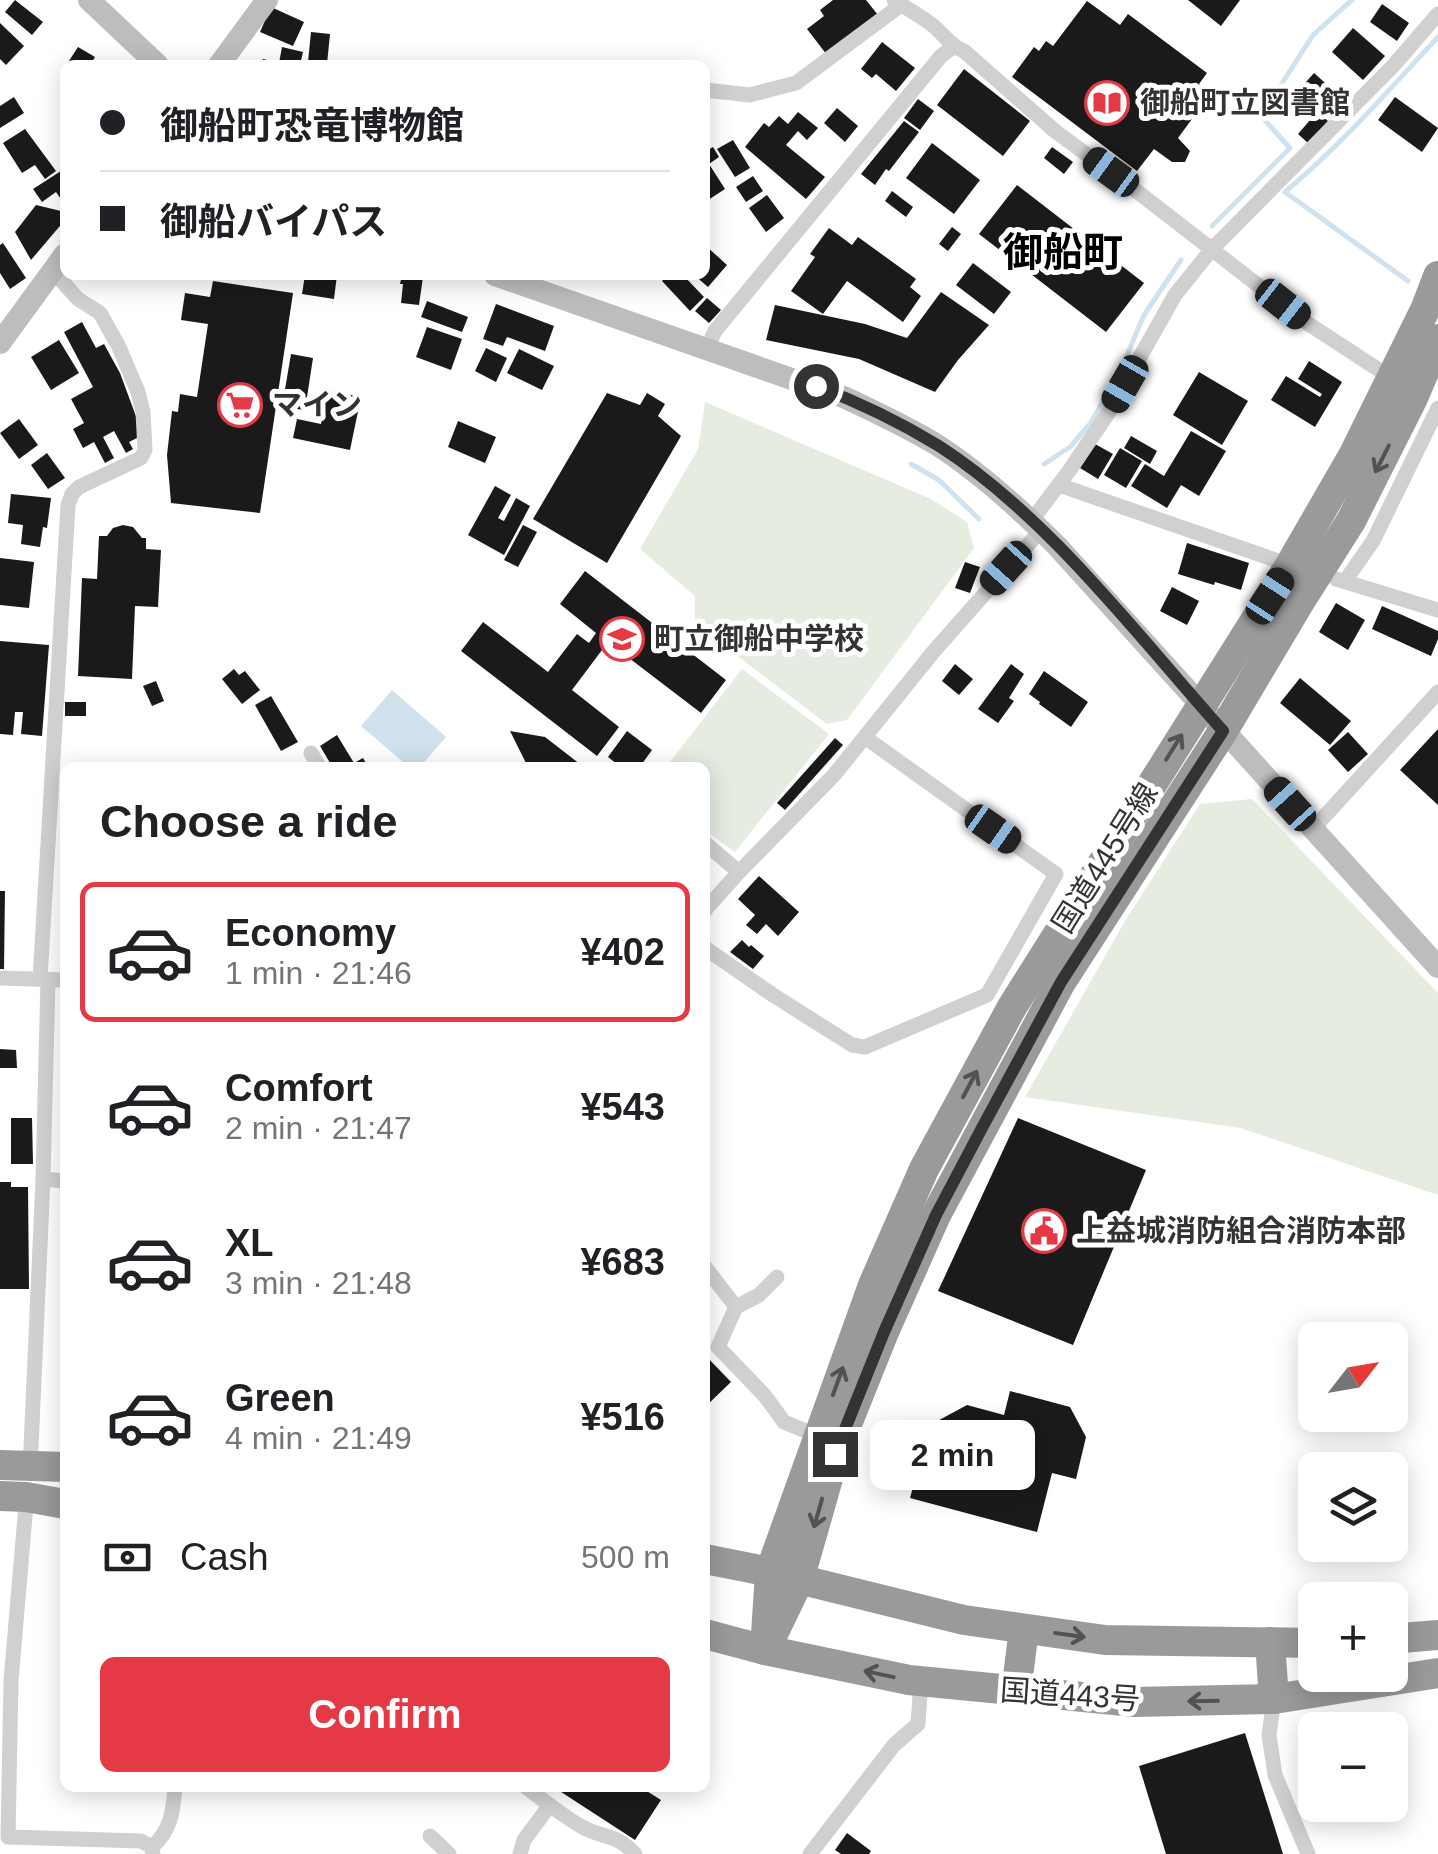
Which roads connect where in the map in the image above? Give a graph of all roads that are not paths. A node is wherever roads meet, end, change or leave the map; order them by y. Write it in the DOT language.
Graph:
graph roads {
  1 [pos="89,0"];
  2 [pos="267,0"];
  3 [pos="898,2"];
  4 [pos="1438,14"];
  5 [pos="952,47"];
  6 [pos="153,60"];
  7 [pos="223,60"];
  8 [pos="710,91"];
  9 [pos="1212,249"];
  10 [pos="58,262"];
  11 [pos="1438,276"];
  12 [pos="68,280"];
  13 [pos="510,280"];
  14 [pos="1438,339"];
  15 [pos="0,342"];
  16 [pos="707,348"];
  17 [pos="1421,398"];
  18 [pos="1059,485"];
  19 [pos="1036,525"];
  20 [pos="1317,574"];
  21 [pos="1438,610"];
  22 [pos="1438,692"];
  23 [pos="1200,705"];
  24 [pos="1223,731"];
  25 [pos="866,738"];
  26 [pos="311,753"];
  27 [pos="316,762"];
  28 [pos="1313,829"];
  29 [pos="710,847"];
  30 [pos="739,872"];
  31 [pos="710,904"];
  32 [pos="710,951"];
  33 [pos="1438,967"];
  34 [pos="0,978"];
  35 [pos="51,980"];
  36 [pos="999,1001"];
  37 [pos="43,1179"];
  38 [pos="60,1181"];
  39 [pos="710,1274"];
  40 [pos="777,1277"];
  41 [pos="736,1308"];
  42 [pos="818,1436"];
  43 [pos="15,1465"];
  44 [pos="60,1467"];
  45 [pos="13,1497"];
  46 [pos="60,1503"];
  47 [pos="710,1560"];
  48 [pos="785,1576"];
  49 [pos="1024,1629"];
  50 [pos="710,1635"];
  51 [pos="1438,1635"];
  52 [pos="1408,1638"];
  53 [pos="1270,1642"];
  54 [pos="1298,1642"];
  55 [pos="765,1650"];
  56 [pos="1438,1673"];
  57 [pos="920,1681"];
  58 [pos="1016,1692"];
  59 [pos="1274,1700"];
  60 [pos="174,1792"];
  61 [pos="532,1792"];
  62 [pos="550,1805"];
  63 [pos="430,1836"];
  64 [pos="152,1850"];
  65 [pos="449,1854"];
  66 [pos="520,1854"];
  67 [pos="635,1854"];
  68 [pos="810,1854"];
  69 [pos="1308,1854"];
  1 -- 6 [label="street"];
  2 -- 7 [label="street"];
  3 -- 5 [label="street"];
  3 -- 8 [label="street"];
  4 -- 9 [label="street"];
  5 -- 9 [label="street"];
  5 -- 16 [label="street"];
  9 -- 17 [label="street"];
  9 -- 18 [label="street"];
  10 -- 15 [label="street"];
  11 -- 17 [label="highway"];
  12 -- 35 [label="street"];
  13 -- 16 [label="street"];
  14 -- 17 [label="highway"];
  16 -- 19 [label="street"];
  17 -- 20 [label="highway"];
  18 -- 19 [label="street"];
  18 -- 20 [label="street"];
  19 -- 23 [label="street"];
  19 -- 25 [label="street"];
  20 -- 21 [label="street"];
  20 -- 23 [label="highway, 国道445号線"];
  20 -- 24 [label="highway"];
  22 -- 28 [label="street"];
  23 -- 24 [label="street"];
  36 -- 23 [label="highway, 国道445号線, one-way"];
  24 -- 28 [label="street"];
  24 -- 48 [label="highway, one-way"];
  25 -- 30 [label="street"];
  25 -- 36 [label="street"];
  26 -- 27 [label="street"];
  28 -- 33 [label="street"];
  29 -- 30 [label="street"];
  30 -- 31 [label="street"];
  32 -- 36 [label="street"];
  34 -- 35 [label="street"];
  35 -- 37 [label="street"];
  42 -- 36 [label="highway, 国道445号線, one-way"];
  37 -- 38 [label="street"];
  37 -- 43 [label="street"];
  39 -- 41 [label="street"];
  40 -- 41 [label="street"];
  41 -- 42 [label="street"];
  42 -- 48 [label="highway, 国道445号線"];
  43 -- 44 [label="highway"];
  43 -- 45 [label="street"];
  45 -- 46 [label="highway"];
  45 -- 64 [label="street"];
  47 -- 48 [label="highway, 国道443号"];
  48 -- 49 [label="highway, 国道443号"];
  48 -- 55 [label="highway"];
  49 -- 53 [label="highway, 国道443号, one-way"];
  49 -- 58 [label="highway"];
  50 -- 55 [label="highway, 国道443号"];
  51 -- 52 [label="highway"];
  53 -- 54 [label="highway, 国道443号"];
  53 -- 59 [label="highway"];
  57 -- 55 [label="highway, 国道443号, one-way"];
  56 -- 59 [label="highway, 国道443号"];
  57 -- 58 [label="highway, 国道443号"];
  57 -- 68 [label="street"];
  59 -- 58 [label="highway, 国道443号, one-way"];
  59 -- 69 [label="street"];
  60 -- 64 [label="street"];
  61 -- 62 [label="street"];
  62 -- 66 [label="street"];
  62 -- 67 [label="street"];
  63 -- 65 [label="street"];
}
